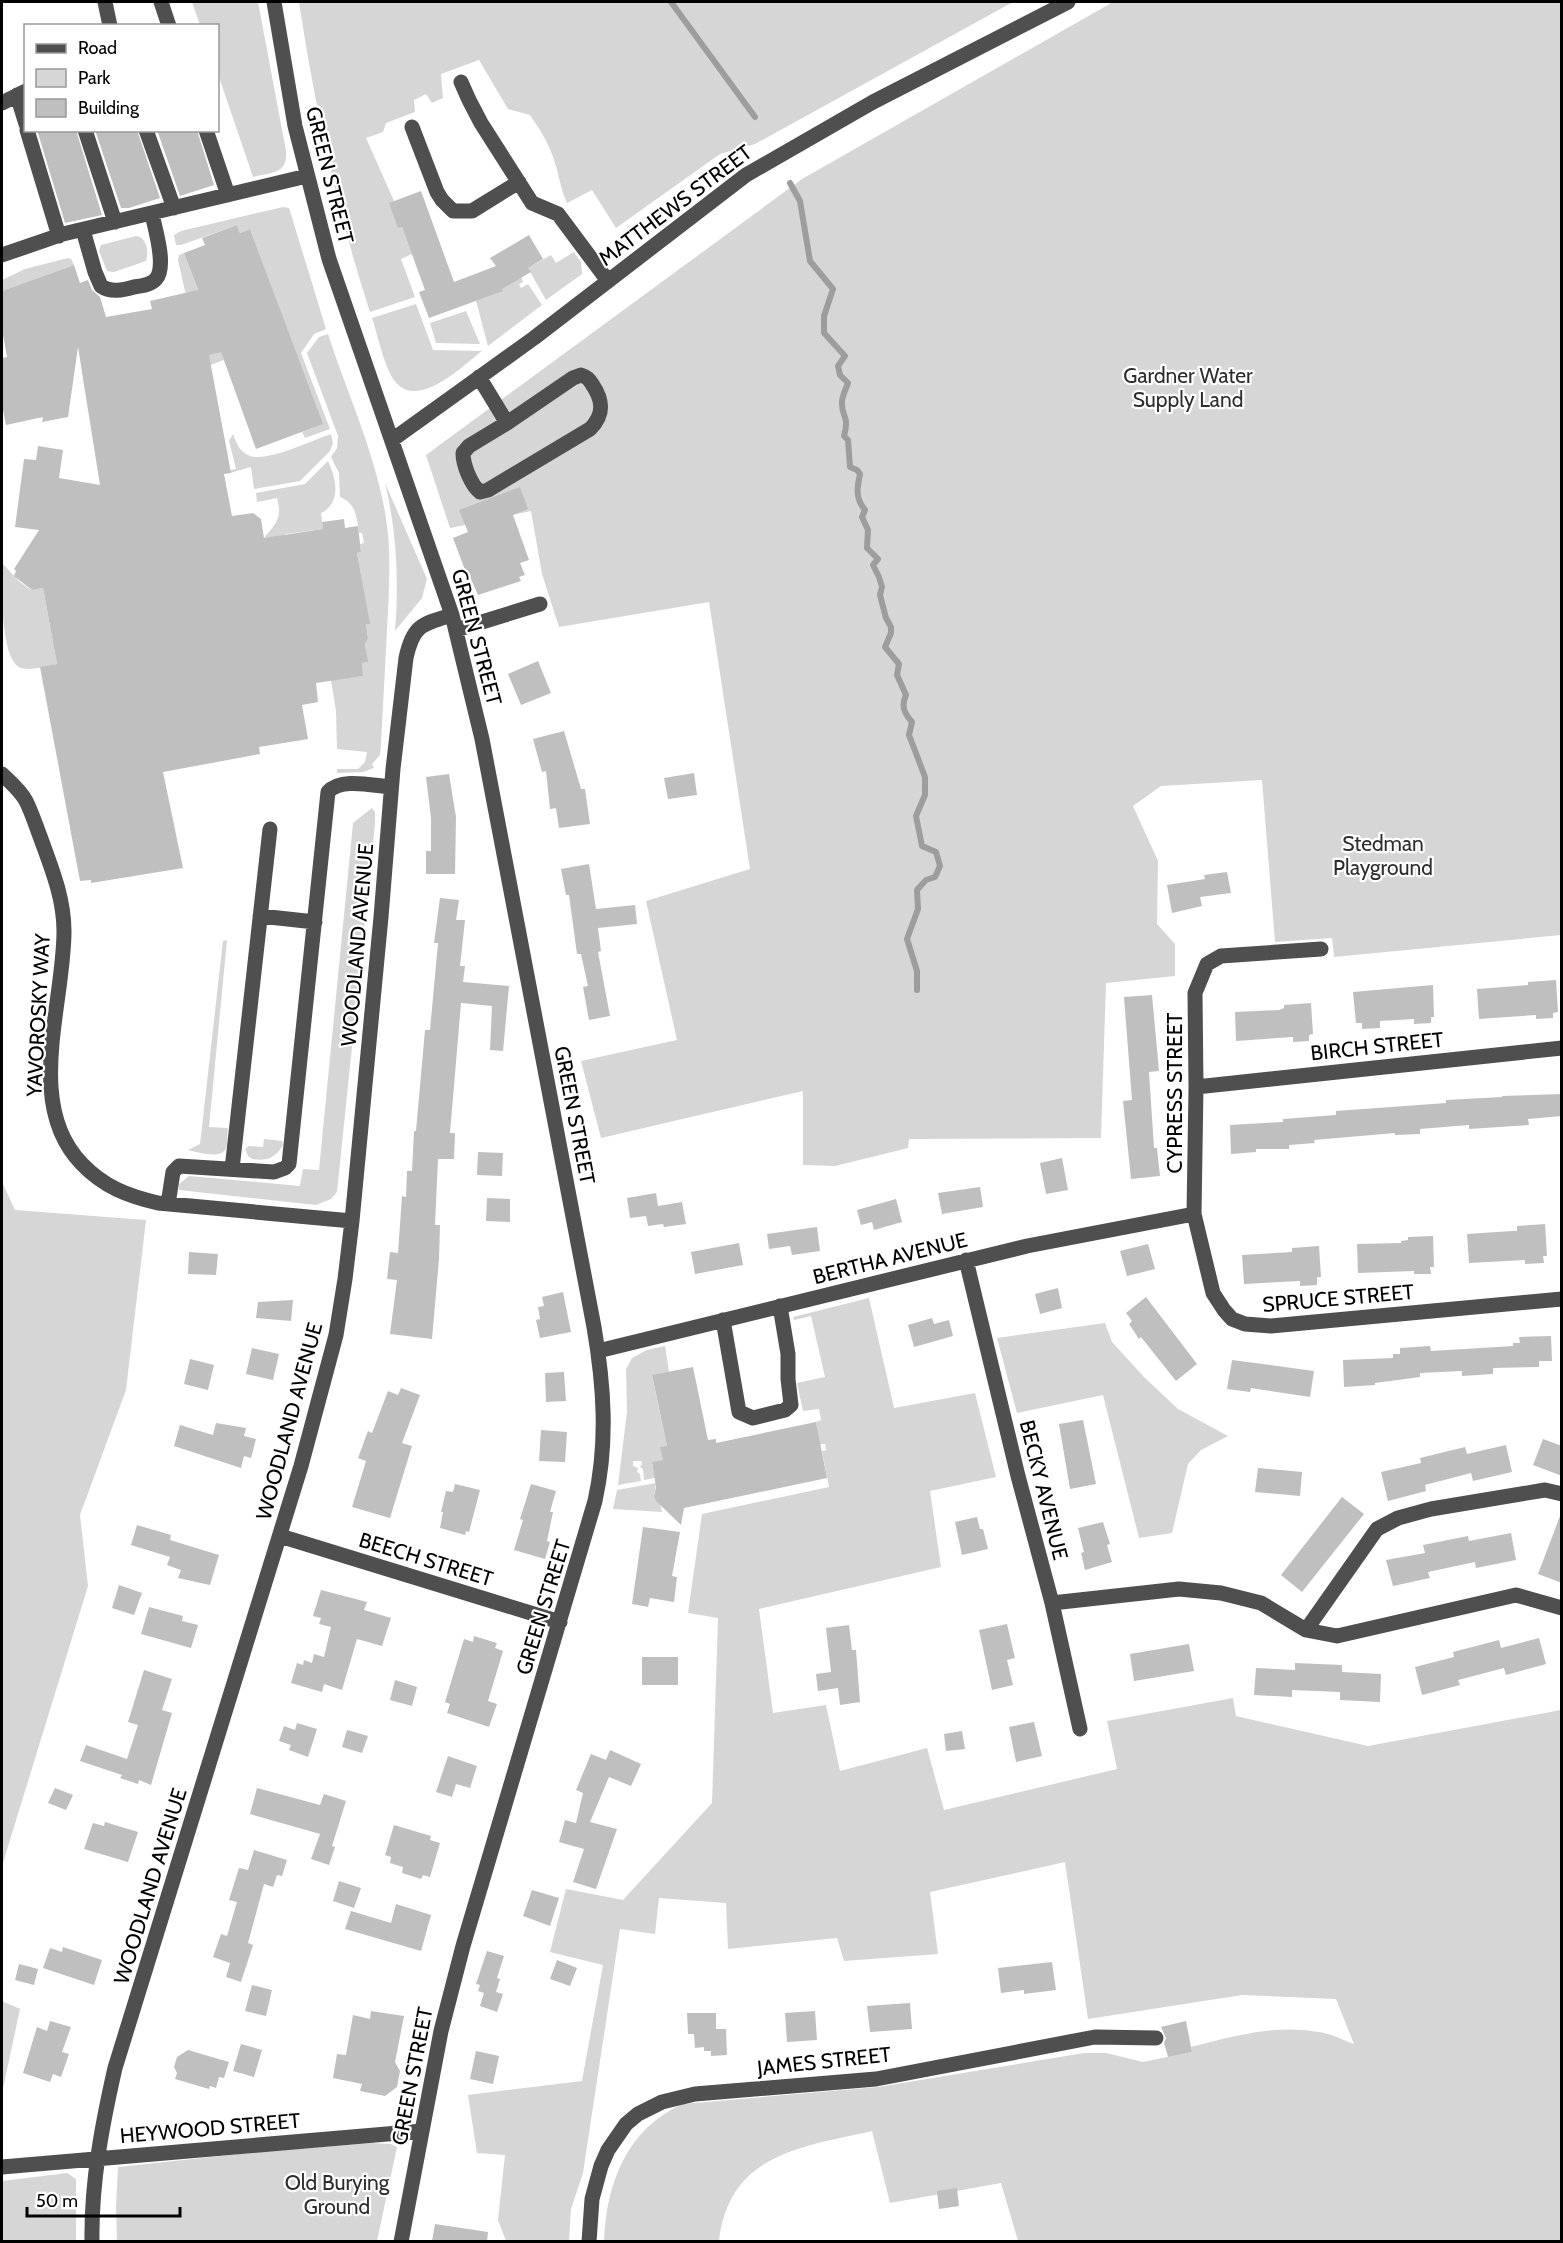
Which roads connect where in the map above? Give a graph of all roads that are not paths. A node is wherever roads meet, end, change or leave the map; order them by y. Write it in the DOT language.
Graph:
graph roads {
  1 [pos="105,2"];
  2 [pos="161,2"];
  3 [pos="274,2"];
  4 [pos="1068,2"];
  5 [pos="110,24"];
  6 [pos="168,24"];
  7 [pos="462,82"];
  8 [pos="21,93"];
  9 [pos="2,103"];
  10 [pos="24,112"];
  11 [pos="412,128"];
  12 [pos="28,132"];
  13 [pos="86,132"];
  14 [pos="147,132"];
  15 [pos="207,132"];
  16 [pos="307,176"];
  17 [pos="519,182"];
  18 [pos="228,195"];
  19 [pos="174,208"];
  20 [pos="152,213"];
  21 [pos="115,222"];
  22 [pos="83,230"];
  23 [pos="59,236"];
  24 [pos="3,249"];
  25 [pos="608,281"];
  26 [pos="479,377"];
  27 [pos="507,423"];
  28 [pos="392,440"];
  29 [pos="540,604"];
  30 [pos="452,615"];
  31 [pos="456,630"];
  32 [pos="2,774"];
  33 [pos="391,788"];
  34 [pos="270,829"];
  35 [pos="260,916"];
  36 [pos="315,922"];
  37 [pos="1321,949"];
  38 [pos="1562,1048"];
  39 [pos="1196,1087"];
  40 [pos="232,1169"];
  41 [pos="168,1204"];
  42 [pos="1194,1214"];
  43 [pos="352,1221"];
  44 [pos="966,1260"];
  45 [pos="1562,1299"];
  46 [pos="780,1306"];
  47 [pos="723,1320"];
  48 [pos="598,1351"];
  49 [pos="1562,1494"];
  50 [pos="280,1536"];
  51 [pos="1052,1603"];
  52 [pos="1562,1608"];
  53 [pos="560,1622"];
  54 [pos="1306,1630"];
  55 [pos="1080,1729"];
  56 [pos="1156,2038"];
  57 [pos="422,2131"];
  58 [pos="97,2159"];
  59 [pos="2,2167"];
  60 [pos="92,2241"];
  61 [pos="401,2241"];
  62 [pos="589,2241"];
  1 -- 5 [label="street"];
  2 -- 6 [label="street"];
  3 -- 16 [label="street, GREEN STREET"];
  4 -- 25 [label="street, MATTHEWS STREET"];
  7 -- 17 [label="street"];
  8 -- 9 [label="street"];
  8 -- 10 [label="street"];
  11 -- 17 [label="street"];
  12 -- 23 [label="street"];
  13 -- 21 [label="street"];
  14 -- 19 [label="street"];
  15 -- 18 [label="street"];
  16 -- 18 [label="street"];
  16 -- 28 [label="street, GREEN STREET"];
  17 -- 25 [label="street"];
  18 -- 19 [label="street"];
  19 -- 20 [label="street"];
  20 -- 21 [label="street"];
  20 -- 22 [label="street"];
  21 -- 22 [label="street"];
  22 -- 23 [label="street"];
  23 -- 24 [label="street"];
  25 -- 26 [label="street, MATTHEWS STREET"];
  26 -- 27 [label="street"];
  26 -- 28 [label="street, MATTHEWS STREET"];
  27 -- 27 [label="street"];
  28 -- 30 [label="street, GREEN STREET"];
  29 -- 31 [label="street"];
  30 -- 31 [label="street, GREEN STREET"];
  30 -- 33 [label="street, WOODLAND AVENUE"];
  31 -- 48 [label="street, GREEN STREET"];
  32 -- 41 [label="street, YAVOROSKY WAY"];
  33 -- 36 [label="street"];
  33 -- 43 [label="street, WOODLAND AVENUE"];
  34 -- 35 [label="street"];
  35 -- 36 [label="street"];
  35 -- 40 [label="street"];
  36 -- 40 [label="street"];
  37 -- 39 [label="street, CYPRESS STREET"];
  38 -- 39 [label="street, BIRCH STREET"];
  39 -- 42 [label="street, CYPRESS STREET"];
  40 -- 41 [label="street"];
  41 -- 43 [label="street, YAVOROSKY WAY"];
  42 -- 44 [label="street, BERTHA AVENUE"];
  42 -- 45 [label="street, SPRUCE STREET"];
  43 -- 50 [label="street, WOODLAND AVENUE"];
  44 -- 46 [label="street, BERTHA AVENUE"];
  44 -- 51 [label="street, BECKY AVENUE"];
  46 -- 47 [label="street, BERTHA AVENUE"];
  46 -- 47 [label="street"];
  47 -- 48 [label="street, BERTHA AVENUE"];
  48 -- 53 [label="street, GREEN STREET"];
  49 -- 54 [label="street"];
  50 -- 53 [label="street, BEECH STREET"];
  50 -- 58 [label="street, WOODLAND AVENUE"];
  51 -- 54 [label="street"];
  51 -- 55 [label="street, BECKY AVENUE"];
  52 -- 54 [label="street"];
  53 -- 57 [label="street, GREEN STREET"];
  56 -- 62 [label="street, JAMES STREET"];
  57 -- 58 [label="street, HEYWOOD STREET"];
  57 -- 61 [label="street, GREEN STREET"];
  58 -- 59 [label="street, HEYWOOD STREET"];
  58 -- 60 [label="street, WOODLAND AVENUE"];
}
